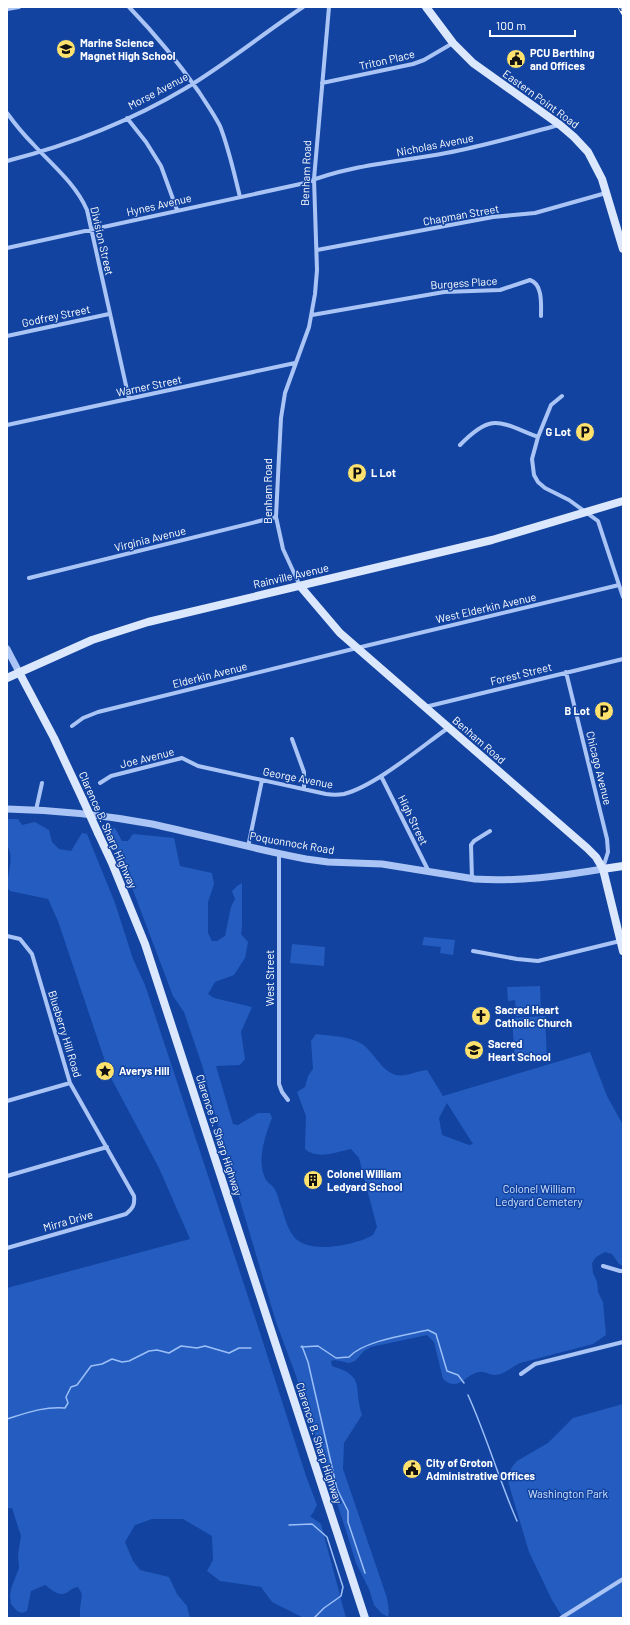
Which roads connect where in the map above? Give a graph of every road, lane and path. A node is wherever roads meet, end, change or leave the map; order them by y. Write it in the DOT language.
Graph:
graph roads {
  1 [pos="19,7"];
  2 [pos="129,7"];
  3 [pos="303,7"];
  4 [pos="329,7"];
  5 [pos="426,7"];
  6 [pos="7,9"];
  7 [pos="453,43"];
  8 [pos="322,83"];
  9 [pos="193,84"];
  10 [pos="7,113"];
  11 [pos="127,118"];
  12 [pos="560,125"];
  13 [pos="41,152"];
  14 [pos="7,161"];
  15 [pos="314,180"];
  16 [pos="607,193"];
  17 [pos="240,197"];
  18 [pos="177,210"];
  19 [pos="92,230"];
  20 [pos="7,248"];
  21 [pos="623,249"];
  22 [pos="317,250"];
  23 [pos="109,314"];
  24 [pos="312,315"];
  25 [pos="541,316"];
  26 [pos="7,336"];
  27 [pos="295,363"];
  28 [pos="562,396"];
  29 [pos="129,399"];
  30 [pos="7,426"];
  31 [pos="538,437"];
  32 [pos="460,445"];
  33 [pos="623,501"];
  34 [pos="586,513"];
  35 [pos="276,517"];
  36 [pos="29,578"];
  37 [pos="619,585"];
  38 [pos="300,586"];
  39 [pos="623,597"];
  40 [pos="356,648"];
  41 [pos="7,649"];
  42 [pos="623,659"];
  43 [pos="19,672"];
  44 [pos="566,672"];
  45 [pos="7,678"];
  46 [pos="424,707"];
  47 [pos="72,726"];
  48 [pos="448,728"];
  49 [pos="292,739"];
  50 [pos="198,766"];
  51 [pos="381,776"];
  52 [pos="262,780"];
  53 [pos="42,783"];
  54 [pos="100,783"];
  55 [pos="304,789"];
  56 [pos="7,809"];
  57 [pos="36,810"];
  58 [pos="490,831"];
  59 [pos="248,847"];
  60 [pos="279,854"];
  61 [pos="623,866"];
  62 [pos="603,869"];
  63 [pos="429,872"];
  64 [pos="472,879"];
  65 [pos="7,936"];
  66 [pos="620,941"];
  67 [pos="473,950"];
  68 [pos="623,951"];
  69 [pos="70,1083"];
  70 [pos="7,1100"];
  71 [pos="288,1100"];
  72 [pos="107,1147"];
  73 [pos="7,1176"];
  74 [pos="133,1209"];
  75 [pos="7,1248"];
  76 [pos="603,1266"];
  77 [pos="623,1271"];
  78 [pos="623,1342"];
  79 [pos="521,1374"];
  80 [pos="623,1579"];
  81 [pos="365,1618"];
  82 [pos="561,1618"];
  1 -- 6 [label="street"];
  2 -- 9 [label="street"];
  3 -- 9 [label="street, Morse Avenue"];
  4 -- 8 [label="street, Benham Road"];
  5 -- 7 [label="main road, Eastern Point Road"];
  7 -- 8 [label="street, Triton Place"];
  7 -- 12 [label="main road, Eastern Point Road"];
  8 -- 15 [label="street, Benham Road"];
  9 -- 11 [label="street, Morse Avenue"];
  9 -- 17 [label="street"];
  10 -- 13 [label="street, Division Street"];
  11 -- 13 [label="street, Morse Avenue"];
  11 -- 18 [label="street"];
  12 -- 15 [label="street, Nicholas Avenue"];
  12 -- 16 [label="main road, Eastern Point Road"];
  13 -- 14 [label="street, Morse Avenue"];
  13 -- 19 [label="street, Division Street"];
  15 -- 17 [label="street, Hynes Avenue"];
  15 -- 22 [label="street, Benham Road"];
  16 -- 21 [label="main road, Eastern Point Road"];
  16 -- 22 [label="street, Chapman Street"];
  17 -- 18 [label="street, Hynes Avenue"];
  18 -- 19 [label="street, Hynes Avenue"];
  19 -- 20 [label="street, Hynes Avenue"];
  19 -- 23 [label="street, Division Street"];
  22 -- 24 [label="street, Benham Road"];
  23 -- 26 [label="street, Godfrey Street"];
  23 -- 29 [label="street, Division Street"];
  24 -- 25 [label="street, Burgess Place"];
  24 -- 27 [label="street, Benham Road"];
  27 -- 29 [label="street, Warner Street"];
  27 -- 35 [label="street, Benham Road"];
  28 -- 31 [label="street"];
  29 -- 30 [label="street, Warner Street"];
  31 -- 32 [label="street"];
  31 -- 34 [label="street"];
  33 -- 34 [label="main road, Rainville Avenue"];
  34 -- 37 [label="street"];
  34 -- 38 [label="main road, Rainville Avenue"];
  35 -- 36 [label="street, Virginia Avenue"];
  35 -- 38 [label="street, Benham Road"];
  37 -- 39 [label="street"];
  37 -- 40 [label="street, West Elderkin Avenue"];
  38 -- 40 [label="main road, Benham Road"];
  38 -- 43 [label="main road, Rainville Avenue"];
  40 -- 46 [label="main road, Benham Road"];
  40 -- 47 [label="street, Elderkin Avenue"];
  41 -- 43 [label="street"];
  42 -- 44 [label="street, Forest Street"];
  43 -- 45 [label="main road, Rainville Avenue"];
  43 -- 81 [label="main road, Clarence B. Sharp Highway, bridge"];
  44 -- 46 [label="street, Forest Street"];
  44 -- 62 [label="street, Chicago Avenue"];
  46 -- 48 [label="main road, Benham Road"];
  48 -- 51 [label="street, George Avenue"];
  48 -- 62 [label="main road, Benham Road"];
  49 -- 55 [label="street"];
  50 -- 52 [label="street, George Avenue"];
  50 -- 54 [label="street, Joe Avenue"];
  51 -- 55 [label="street, George Avenue"];
  51 -- 63 [label="street, High Street"];
  52 -- 55 [label="street, George Avenue"];
  52 -- 59 [label="street"];
  53 -- 57 [label="street"];
  56 -- 57 [label="street, Poquonnock Road"];
  57 -- 59 [label="street, Poquonnock Road"];
  58 -- 64 [label="street"];
  59 -- 60 [label="street, Poquonnock Road"];
  60 -- 63 [label="street, Poquonnock Road"];
  60 -- 71 [label="street, West Street"];
  61 -- 62 [label="main road, Poquonnock Road"];
  62 -- 64 [label="street, Poquonnock Road"];
  62 -- 66 [label="main road"];
  63 -- 64 [label="street, Poquonnock Road"];
  65 -- 69 [label="street, Blueberry Hill Road"];
  66 -- 67 [label="street"];
  66 -- 68 [label="main road"];
  69 -- 70 [label="street"];
  69 -- 72 [label="street, Blueberry Hill Road"];
  72 -- 73 [label="street"];
  72 -- 74 [label="street, Blueberry Hill Road"];
  74 -- 75 [label="street, Mirra Drive"];
  76 -- 77 [label="street"];
  78 -- 79 [label="street"];
  80 -- 82 [label="street"];
}
